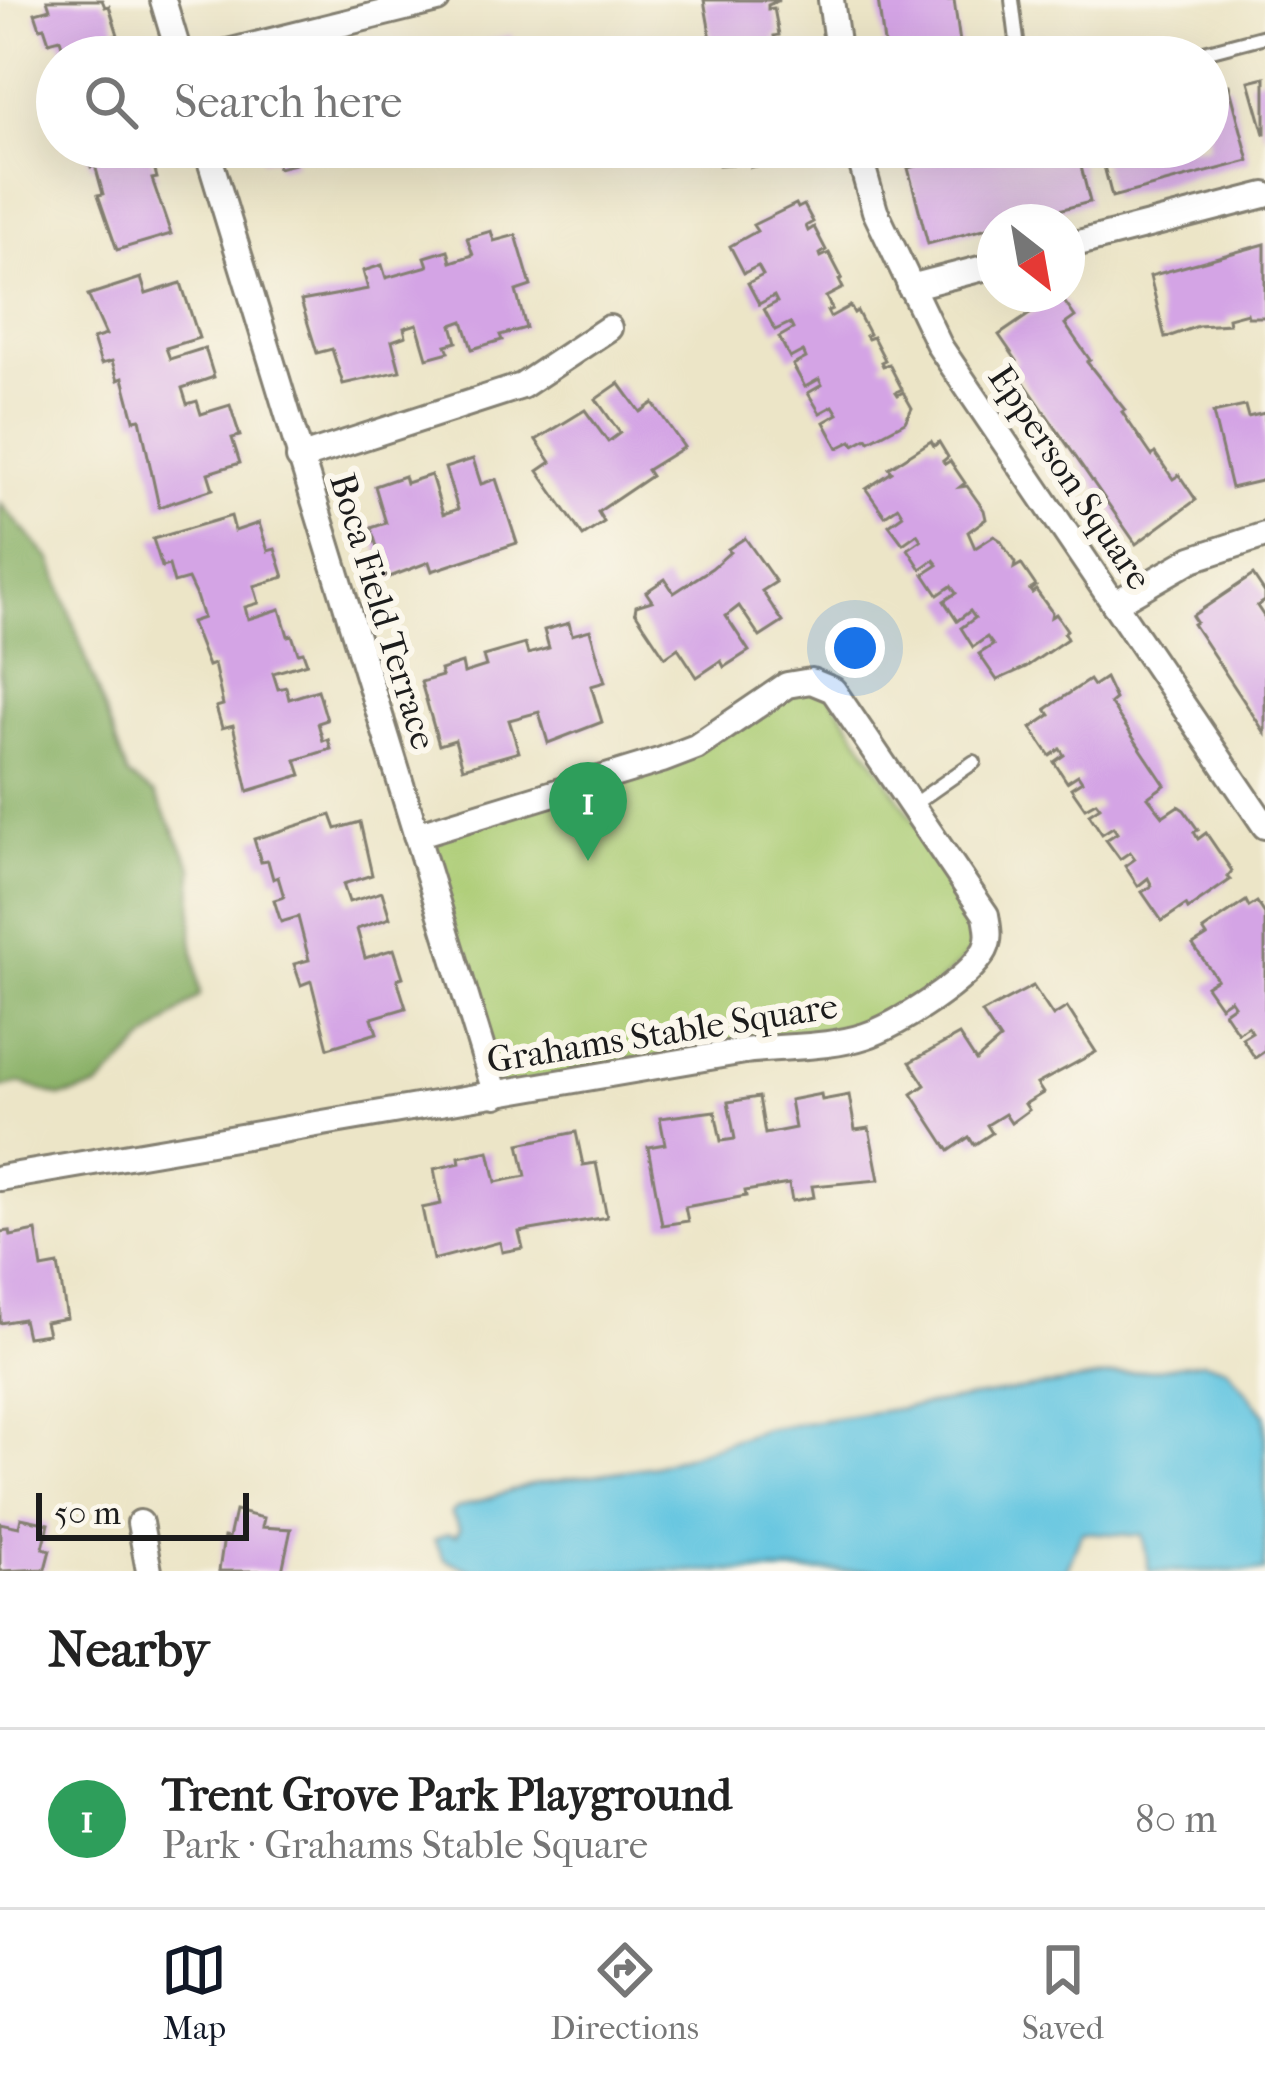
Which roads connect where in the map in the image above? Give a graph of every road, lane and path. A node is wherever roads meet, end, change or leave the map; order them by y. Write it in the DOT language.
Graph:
graph roads {
  1 [pos="163,0"];
  2 [pos="437,0"];
  3 [pos="831,0"];
  4 [pos="1012,0"];
  5 [pos="366,8"];
  6 [pos="174,36"];
  7 [pos="275,36"];
  8 [pos="836,36"];
  9 [pos="1016,36"];
  10 [pos="1265,36"];
  11 [pos="1229,45"];
  12 [pos="212,168"];
  13 [pos="863,168"];
  14 [pos="1265,195"];
  15 [pos="1085,241"];
  16 [pos="977,270"];
  17 [pos="910,287"];
  18 [pos="609,328"];
  19 [pos="299,458"];
  20 [pos="1265,536"];
  21 [pos="1114,604"];
  22 [pos="974,762"];
  23 [pos="914,804"];
  24 [pos="1265,826"];
  25 [pos="416,835"];
  26 [pos="496,1095"];
  27 [pos="0,1178"];
  28 [pos="140,1523"];
  29 [pos="148,1571"];
  1 -- 6 [label="street"];
  2 -- 5 [label="street"];
  3 -- 8 [label="street"];
  4 -- 9 [label="lane"];
  5 -- 7 [label="street"];
  10 -- 11 [label="lane"];
  12 -- 19 [label="street, Boca Field Terrace"];
  13 -- 17 [label="street, Epperson Square"];
  14 -- 15 [label="street"];
  16 -- 17 [label="street"];
  17 -- 21 [label="street, Epperson Square"];
  18 -- 19 [label="street"];
  19 -- 25 [label="street, Boca Field Terrace"];
  20 -- 21 [label="street"];
  21 -- 24 [label="street, Epperson Square"];
  22 -- 23 [label="lane"];
  23 -- 25 [label="street, Grahams Stable Square"];
  23 -- 26 [label="street, Grahams Stable Square"];
  25 -- 26 [label="street, Boca Field Terrace"];
  26 -- 27 [label="street, Grahams Stable Square"];
  28 -- 29 [label="street"];
}
